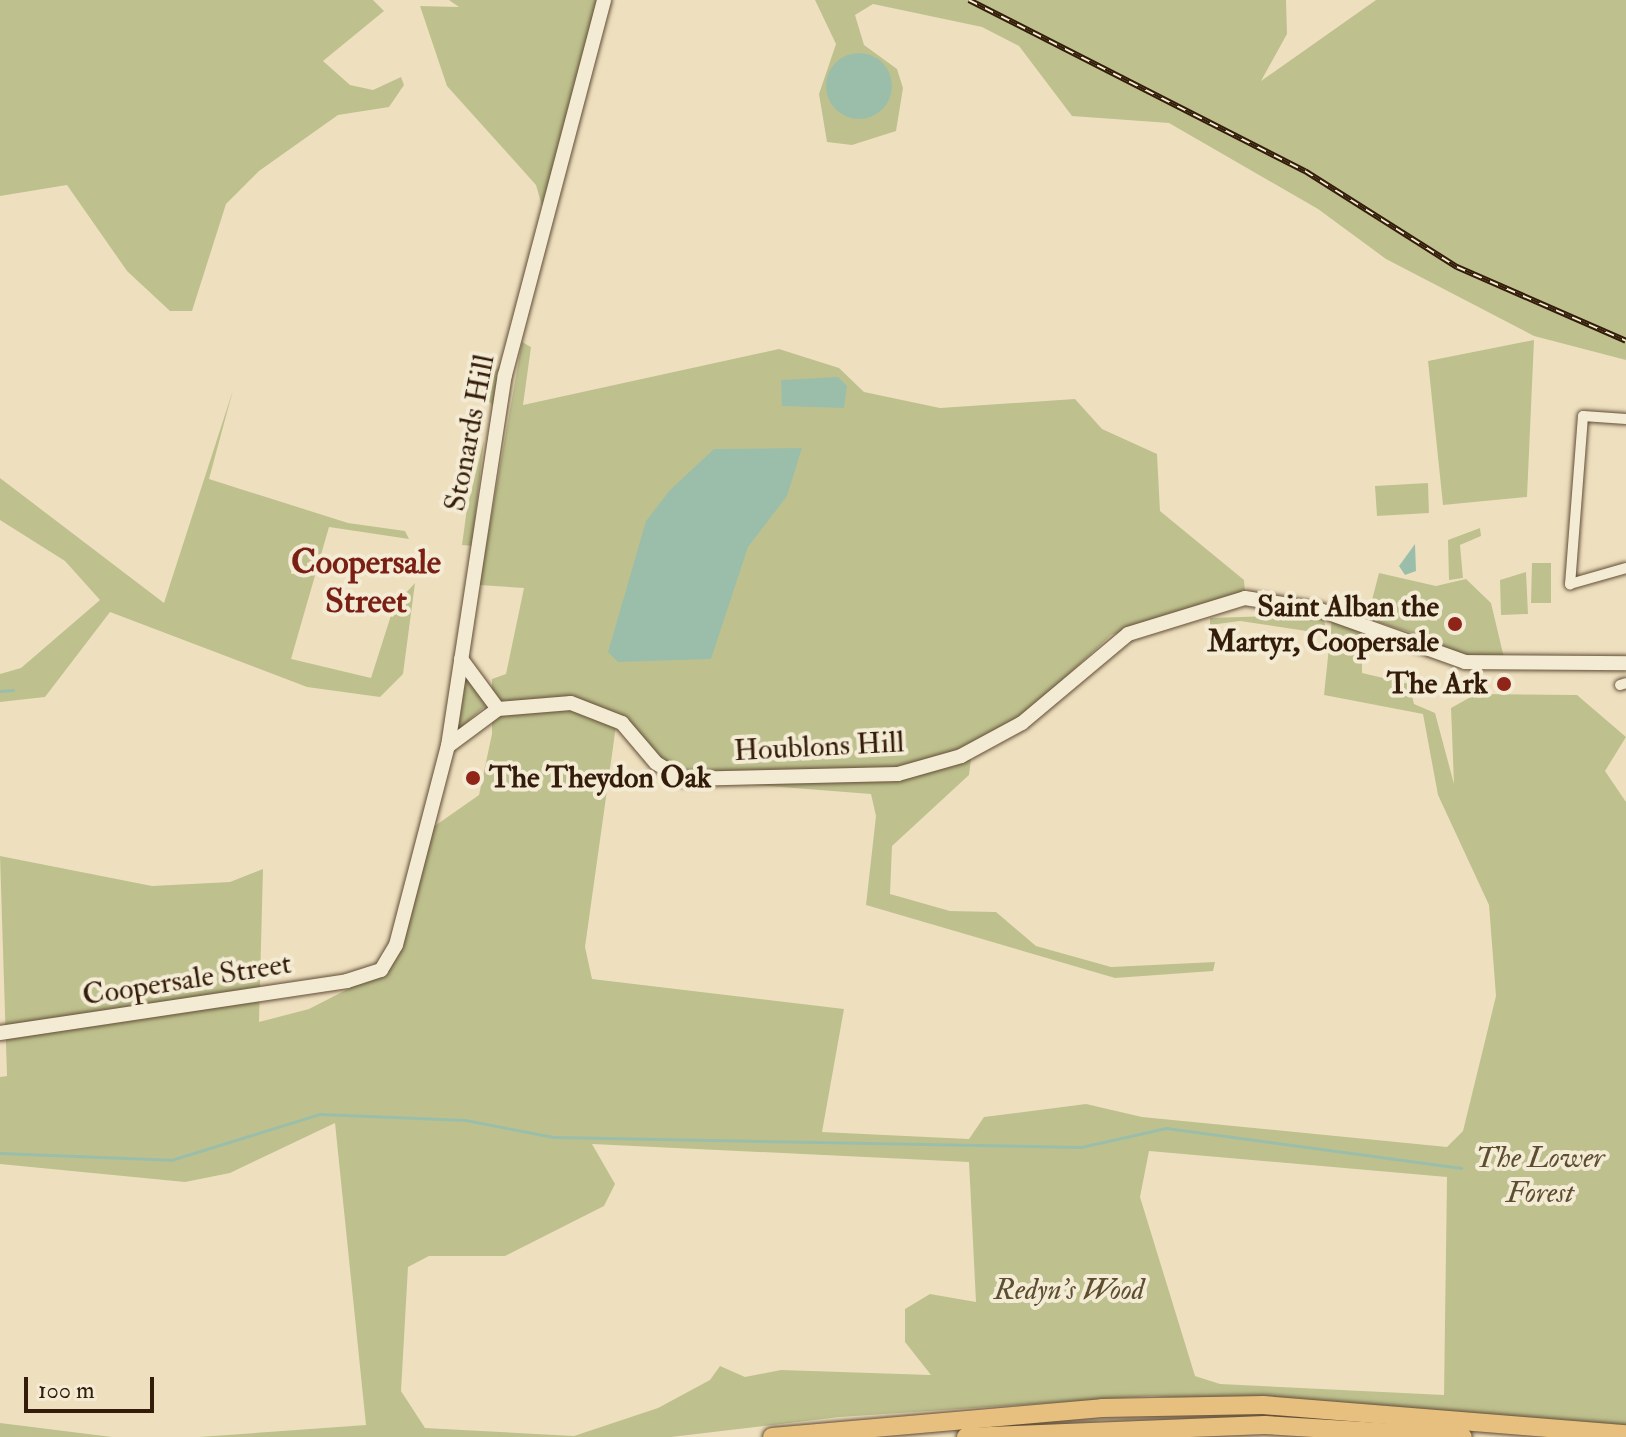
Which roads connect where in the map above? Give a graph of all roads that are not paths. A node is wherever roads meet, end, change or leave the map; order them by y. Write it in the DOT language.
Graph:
graph roads {
  1 [pos="604,0"];
  2 [pos="1626,419"];
  3 [pos="1626,568"];
  4 [pos="461,659"];
  5 [pos="1626,663"];
  6 [pos="498,709"];
  7 [pos="448,746"];
  8 [pos="381,970"];
  9 [pos="0,1033"];
  10 [pos="1626,1434"];
  11 [pos="772,1437"];
  12 [pos="966,1437"];
  13 [pos="1463,1437"];
  1 -- 4 [label="street, Stonards Hill"];
  2 -- 3 [label="street"];
  4 -- 6 [label="street"];
  4 -- 7 [label="street, Stonards Hill"];
  5 -- 6 [label="street, Houblons Hill"];
  6 -- 7 [label="street"];
  7 -- 8 [label="street, Stonards Hill"];
  8 -- 9 [label="street, Coopersale Street"];
  10 -- 11 [label="highway"];
  12 -- 13 [label="highway"];
}
